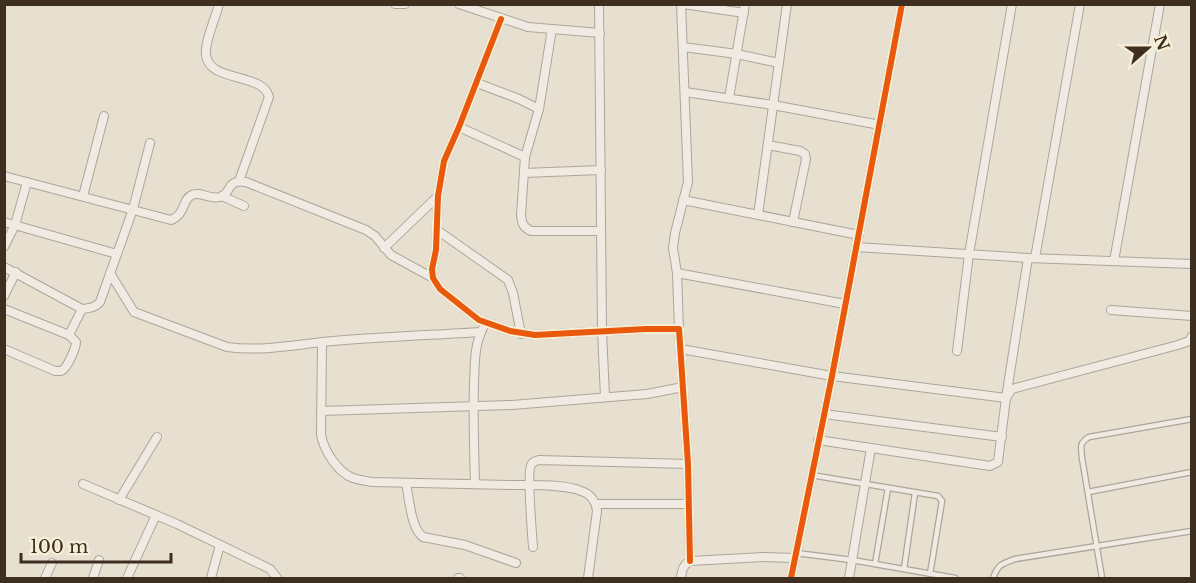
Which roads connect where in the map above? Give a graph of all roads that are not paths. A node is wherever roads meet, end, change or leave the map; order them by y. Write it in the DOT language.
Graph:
graph roads {
  1 [pos="219,4"];
  2 [pos="395,4"];
  3 [pos="405,4"];
  4 [pos="459,4"];
  5 [pos="599,4"];
  6 [pos="682,4"];
  7 [pos="787,4"];
  8 [pos="902,4"];
  9 [pos="1012,4"];
  10 [pos="1080,4"];
  11 [pos="1160,4"];
  12 [pos="745,9"];
  13 [pos="501,19"];
  14 [pos="552,29"];
  15 [pos="600,33"];
  16 [pos="683,47"];
  17 [pos="737,54"];
  18 [pos="778,63"];
  19 [pos="477,83"];
  20 [pos="685,92"];
  21 [pos="729,98"];
  22 [pos="773,105"];
  23 [pos="539,109"];
  24 [pos="104,116"];
  25 [pos="880,125"];
  26 [pos="459,127"];
  27 [pos="150,143"];
  28 [pos="768,145"];
  29 [pos="525,157"];
  30 [pos="601,170"];
  31 [pos="524,173"];
  32 [pos="4,177"];
  33 [pos="239,181"];
  34 [pos="27,182"];
  35 [pos="83,196"];
  36 [pos="222,196"];
  37 [pos="438,196"];
  38 [pos="683,200"];
  39 [pos="244,206"];
  40 [pos="133,209"];
  41 [pos="758,215"];
  42 [pos="4,222"];
  43 [pos="793,222"];
  44 [pos="15,225"];
  45 [pos="437,230"];
  46 [pos="602,231"];
  47 [pos="859,235"];
  48 [pos="4,247"];
  49 [pos="384,248"];
  50 [pos="856,248"];
  51 [pos="117,254"];
  52 [pos="969,254"];
  53 [pos="1032,258"];
  54 [pos="1114,261"];
  55 [pos="1191,264"];
  56 [pos="4,267"];
  57 [pos="16,272"];
  58 [pos="110,273"];
  59 [pos="677,273"];
  60 [pos="433,278"];
  61 [pos="4,296"];
  62 [pos="845,304"];
  63 [pos="4,309"];
  64 [pos="82,309"];
  65 [pos="1111,310"];
  66 [pos="1191,316"];
  67 [pos="486,322"];
  68 [pos="679,329"];
  69 [pos="602,331"];
  70 [pos="481,332"];
  71 [pos="521,334"];
  72 [pos="69,335"];
  73 [pos="1191,336"];
  74 [pos="322,342"];
  75 [pos="4,349"];
  76 [pos="681,349"];
  77 [pos="957,351"];
  78 [pos="832,376"];
  79 [pos="683,387"];
  80 [pos="605,397"];
  81 [pos="1006,398"];
  82 [pos="473,406"];
  83 [pos="321,411"];
  84 [pos="824,414"];
  85 [pos="1191,419"];
  86 [pos="157,437"];
  87 [pos="1002,438"];
  88 [pos="819,440"];
  89 [pos="871,448"];
  90 [pos="688,464"];
  91 [pos="1191,472"];
  92 [pos="811,475"];
  93 [pos="406,483"];
  94 [pos="82,484"];
  95 [pos="475,484"];
  96 [pos="864,484"];
  97 [pos="530,485"];
  98 [pos="888,488"];
  99 [pos="1088,492"];
  100 [pos="915,493"];
  101 [pos="119,500"];
  102 [pos="596,504"];
  103 [pos="689,504"];
  104 [pos="156,515"];
  105 [pos="1191,531"];
  106 [pos="220,545"];
  107 [pos="1097,546"];
  108 [pos="533,547"];
  109 [pos="795,556"];
  110 [pos="99,560"];
  111 [pos="852,560"];
  112 [pos="690,561"];
  113 [pos="52,563"];
  114 [pos="516,563"];
  115 [pos="875,564"];
  116 [pos="904,569"];
  117 [pos="930,574"];
  118 [pos="45,579"];
  119 [pos="93,579"];
  120 [pos="127,579"];
  121 [pos="211,579"];
  122 [pos="277,579"];
  123 [pos="588,579"];
  124 [pos="681,579"];
  125 [pos="791,579"];
  126 [pos="849,579"];
  127 [pos="955,579"];
  128 [pos="993,579"];
  129 [pos="1102,579"];
  1 -- 33 [label="street"];
  2 -- 3 [label="street"];
  4 -- 13 [label="street"];
  5 -- 15 [label="street"];
  6 -- 12 [label="street"];
  6 -- 16 [label="street"];
  7 -- 18 [label="street"];
  8 -- 25 [label="street"];
  9 -- 52 [label="street"];
  10 -- 53 [label="street"];
  11 -- 54 [label="street"];
  12 -- 17 [label="street"];
  13 -- 14 [label="street"];
  13 -- 19 [label="street"];
  14 -- 15 [label="street"];
  14 -- 23 [label="street"];
  15 -- 30 [label="street"];
  16 -- 17 [label="street"];
  16 -- 20 [label="street"];
  17 -- 18 [label="street"];
  17 -- 21 [label="street"];
  18 -- 22 [label="street"];
  19 -- 23 [label="street"];
  19 -- 26 [label="street"];
  20 -- 21 [label="street"];
  20 -- 38 [label="street"];
  21 -- 22 [label="street"];
  22 -- 25 [label="street"];
  22 -- 28 [label="street"];
  23 -- 29 [label="street"];
  24 -- 35 [label="street"];
  25 -- 47 [label="street"];
  26 -- 29 [label="street"];
  26 -- 37 [label="street"];
  27 -- 40 [label="street"];
  28 -- 41 [label="street"];
  28 -- 43 [label="street"];
  29 -- 31 [label="street"];
  30 -- 31 [label="street"];
  30 -- 46 [label="street"];
  31 -- 46 [label="street"];
  32 -- 34 [label="street"];
  33 -- 36 [label="street"];
  33 -- 49 [label="street"];
  34 -- 35 [label="street"];
  34 -- 44 [label="street"];
  35 -- 40 [label="street"];
  36 -- 39 [label="street"];
  36 -- 40 [label="street"];
  37 -- 45 [label="street"];
  37 -- 49 [label="street"];
  38 -- 41 [label="street"];
  38 -- 59 [label="street"];
  40 -- 51 [label="street"];
  41 -- 43 [label="street"];
  42 -- 44 [label="street"];
  43 -- 47 [label="street"];
  44 -- 48 [label="street"];
  44 -- 51 [label="street"];
  45 -- 60 [label="street"];
  45 -- 71 [label="street"];
  46 -- 69 [label="street"];
  47 -- 50 [label="street"];
  49 -- 60 [label="street"];
  50 -- 52 [label="street"];
  50 -- 62 [label="street"];
  51 -- 58 [label="street"];
  52 -- 53 [label="street"];
  52 -- 77 [label="street"];
  53 -- 54 [label="street"];
  53 -- 81 [label="street"];
  54 -- 55 [label="street"];
  56 -- 57 [label="street"];
  57 -- 61 [label="street"];
  57 -- 64 [label="street"];
  58 -- 64 [label="street"];
  58 -- 74 [label="street"];
  59 -- 62 [label="street"];
  59 -- 68 [label="street"];
  60 -- 67 [label="street"];
  62 -- 78 [label="street"];
  63 -- 72 [label="street"];
  64 -- 72 [label="street"];
  65 -- 66 [label="street"];
  67 -- 70 [label="street"];
  67 -- 71 [label="street"];
  68 -- 69 [label="street"];
  68 -- 76 [label="street"];
  69 -- 71 [label="street"];
  69 -- 80 [label="street"];
  70 -- 74 [label="street"];
  70 -- 82 [label="street"];
  72 -- 75 [label="street"];
  73 -- 81 [label="street"];
  74 -- 83 [label="street"];
  76 -- 78 [label="street"];
  76 -- 79 [label="street"];
  78 -- 81 [label="street"];
  78 -- 84 [label="street"];
  79 -- 80 [label="street"];
  79 -- 90 [label="street"];
  80 -- 82 [label="street"];
  81 -- 87 [label="street"];
  82 -- 83 [label="street"];
  82 -- 95 [label="street"];
  83 -- 93 [label="street"];
  84 -- 87 [label="street"];
  84 -- 88 [label="street"];
  85 -- 99 [label="lane"];
  86 -- 101 [label="street"];
  87 -- 89 [label="street"];
  88 -- 89 [label="street"];
  88 -- 92 [label="street"];
  89 -- 96 [label="street"];
  90 -- 97 [label="street"];
  90 -- 103 [label="street"];
  91 -- 99 [label="lane"];
  92 -- 96 [label="lane"];
  92 -- 109 [label="street"];
  93 -- 95 [label="street"];
  93 -- 114 [label="street"];
  94 -- 101 [label="street"];
  95 -- 97 [label="street"];
  96 -- 98 [label="lane"];
  96 -- 111 [label="street"];
  97 -- 102 [label="street"];
  97 -- 108 [label="street"];
  98 -- 100 [label="lane"];
  98 -- 115 [label="lane"];
  99 -- 107 [label="lane"];
  100 -- 116 [label="lane"];
  100 -- 117 [label="lane"];
  101 -- 104 [label="street"];
  102 -- 103 [label="street"];
  102 -- 123 [label="street"];
  103 -- 112 [label="street"];
  104 -- 106 [label="street"];
  104 -- 120 [label="street"];
  105 -- 107 [label="lane"];
  106 -- 121 [label="street"];
  106 -- 122 [label="street"];
  107 -- 128 [label="lane"];
  107 -- 129 [label="lane"];
  109 -- 111 [label="lane"];
  109 -- 112 [label="street"];
  109 -- 125 [label="street"];
  110 -- 119 [label="street"];
  111 -- 115 [label="lane"];
  111 -- 126 [label="street"];
  112 -- 124 [label="street"];
  113 -- 118 [label="street"];
  115 -- 116 [label="lane"];
  116 -- 117 [label="lane"];
  117 -- 127 [label="lane"];
}
